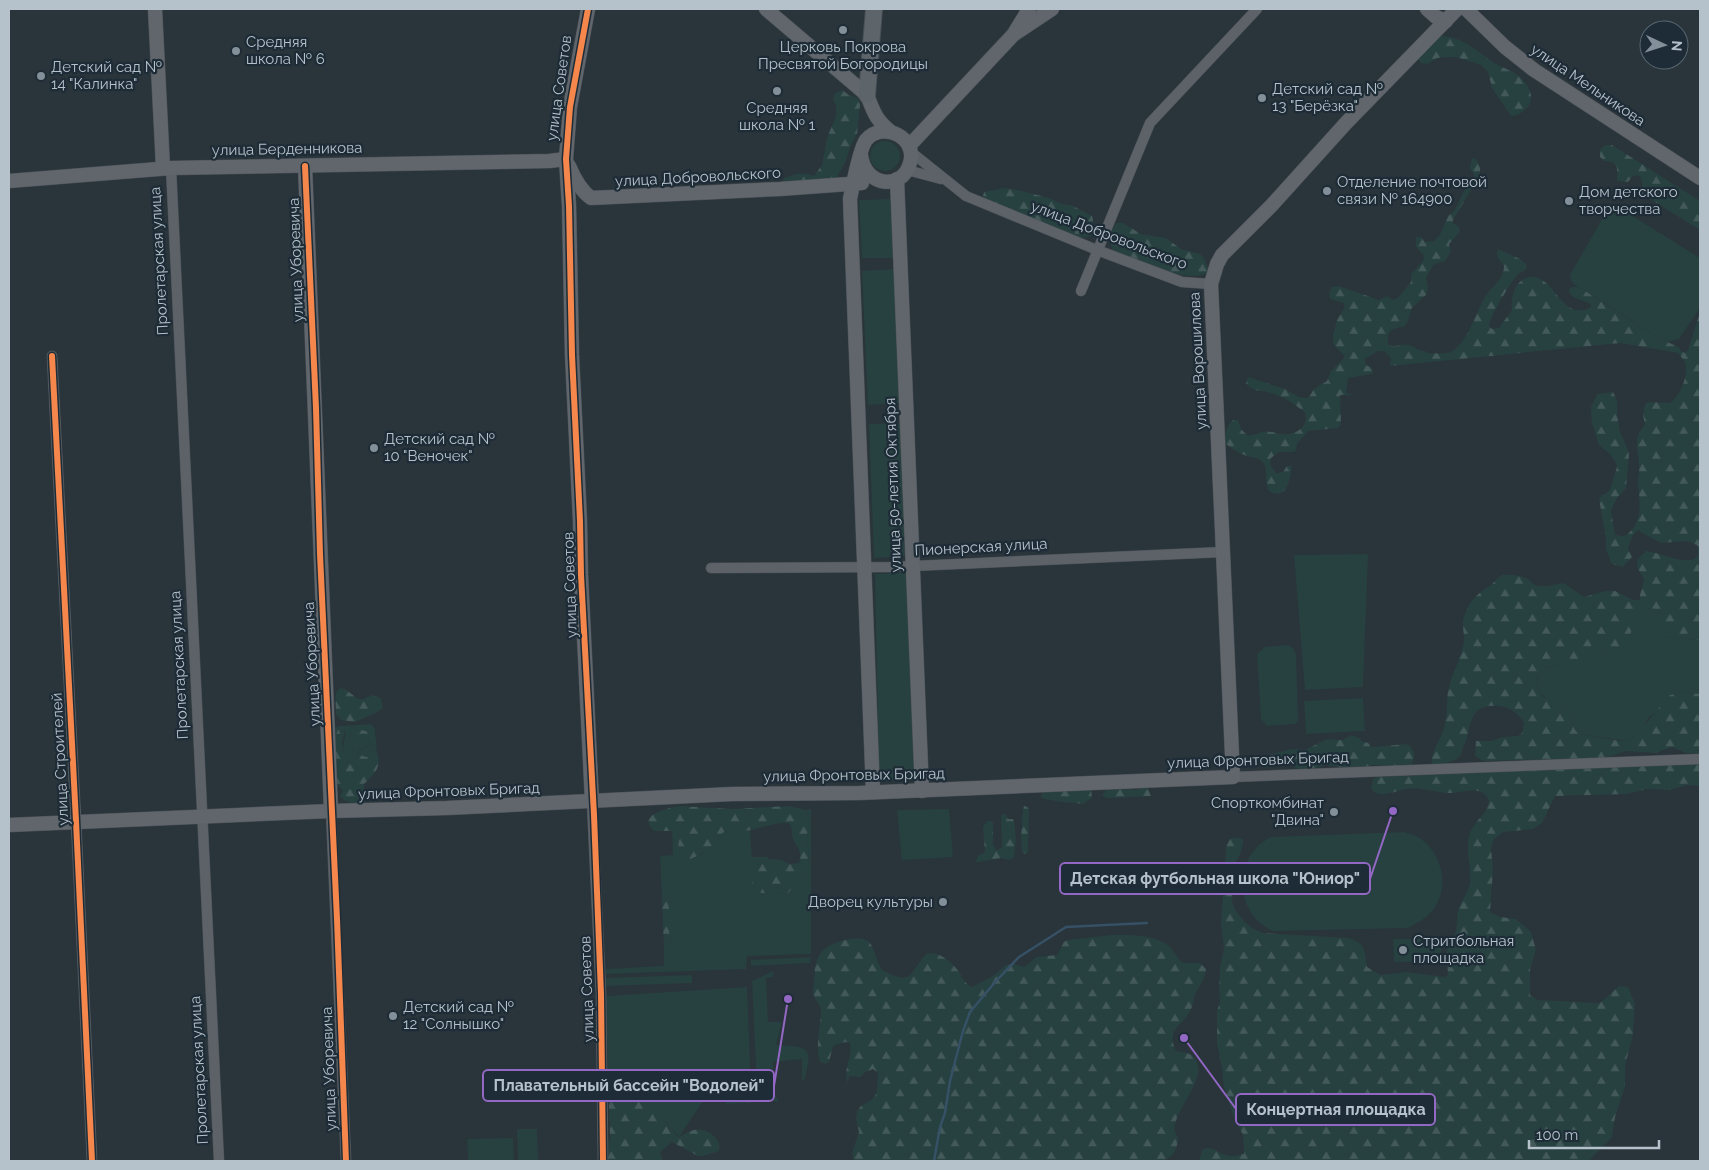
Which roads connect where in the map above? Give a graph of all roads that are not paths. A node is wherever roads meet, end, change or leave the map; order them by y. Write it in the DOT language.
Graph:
graph roads {
  1 [pos="156,9"];
  2 [pos="588,9"];
  3 [pos="766,9"];
  4 [pos="874,9"];
  5 [pos="1029,9"];
  6 [pos="1052,9"];
  7 [pos="1257,9"];
  8 [pos="1427,9"];
  9 [pos="1457,9"];
  10 [pos="1466,9"];
  11 [pos="1446,21"];
  12 [pos="1013,35"];
  13 [pos="868,95"];
  14 [pos="866,140"];
  15 [pos="903,142"];
  16 [pos="861,155"];
  17 [pos="566,159"];
  18 [pos="305,166"];
  19 [pos="167,168"];
  20 [pos="902,174"];
  21 [pos="1700,178"];
  22 [pos="946,180"];
  23 [pos="9,181"];
  24 [pos="882,181"];
  25 [pos="854,184"];
  26 [pos="590,198"];
  27 [pos="569,206"];
  28 [pos="1097,250"];
  29 [pos="1211,284"];
  30 [pos="1081,291"];
  31 [pos="52,356"];
  32 [pos="1223,552"];
  33 [pos="913,565"];
  34 [pos="864,567"];
  35 [pos="711,568"];
  36 [pos="1700,759"];
  37 [pos="1233,777"];
  38 [pos="922,790"];
  39 [pos="873,792"];
  40 [pos="592,802"];
  41 [pos="331,811"];
  42 [pos="202,816"];
  43 [pos="76,821"];
  44 [pos="9,825"];
  45 [pos="92,1161"];
  46 [pos="219,1161"];
  47 [pos="346,1161"];
  48 [pos="604,1161"];
  1 -- 19 [label="main road, Пролетарская улица"];
  2 -- 17 [label="main road, улица Советов"];
  3 -- 13 [label="main road"];
  4 -- 13 [label="main road"];
  5 -- 12 [label="main road"];
  6 -- 12 [label="main road"];
  7 -- 28 [label="street"];
  8 -- 11 [label="main road"];
  9 -- 11 [label="main road, улица Ворошилова"];
  10 -- 21 [label="main road, улица Мельникова"];
  11 -- 29 [label="main road, улица Ворошилова"];
  12 -- 15 [label="main road"];
  13 -- 14 [label="main road"];
  13 -- 15 [label="main road"];
  14 -- 15 [label="main road"];
  14 -- 16 [label="main road"];
  15 -- 20 [label="main road"];
  15 -- 22 [label="street, улица Добровольского"];
  16 -- 24 [label="main road"];
  16 -- 25 [label="main road"];
  17 -- 18 [label="main road, улица Берденникова"];
  17 -- 26 [label="main road"];
  17 -- 27 [label="main road, улица Советов"];
  18 -- 19 [label="main road, улица Берденникова"];
  18 -- 41 [label="main road, улица Уборевича"];
  19 -- 23 [label="main road, улица Берденникова"];
  19 -- 42 [label="street, Пролетарская улица"];
  20 -- 22 [label="street"];
  20 -- 24 [label="main road"];
  20 -- 33 [label="main road, улица 50-летия Октября"];
  22 -- 28 [label="street, улица Добровольского"];
  24 -- 25 [label="main road, улица Добровольского"];
  25 -- 26 [label="main road, улица Добровольского"];
  25 -- 34 [label="main road"];
  26 -- 27 [label="main road, улица Добровольского"];
  27 -- 40 [label="main road, улица Советов"];
  28 -- 29 [label="street, улица Добровольского"];
  28 -- 30 [label="street"];
  29 -- 32 [label="main road, улица Ворошилова"];
  31 -- 43 [label="street, улица Строителей"];
  32 -- 33 [label="street, Пионерская улица"];
  32 -- 37 [label="main road, улица Ворошилова"];
  33 -- 34 [label="street, Пионерская улица"];
  33 -- 38 [label="main road, улица 50-летия Октября"];
  34 -- 35 [label="street, Пионерская улица"];
  34 -- 39 [label="main road"];
  36 -- 37 [label="street, улица Фронтовых Бригад"];
  37 -- 38 [label="main road, улица Фронтовых Бригад"];
  38 -- 39 [label="main road, улица Фронтовых Бригад"];
  39 -- 40 [label="main road, улица Фронтовых Бригад"];
  40 -- 41 [label="main road, улица Фронтовых Бригад"];
  40 -- 48 [label="street, улица Советов"];
  41 -- 42 [label="main road, улица Фронтовых Бригад"];
  41 -- 47 [label="street, улица Уборевича"];
  42 -- 43 [label="main road, улица Фронтовых Бригад"];
  42 -- 46 [label="street, Пролетарская улица"];
  43 -- 44 [label="main road, улица Фронтовых Бригад"];
  43 -- 45 [label="street, улица Строителей"];
}
